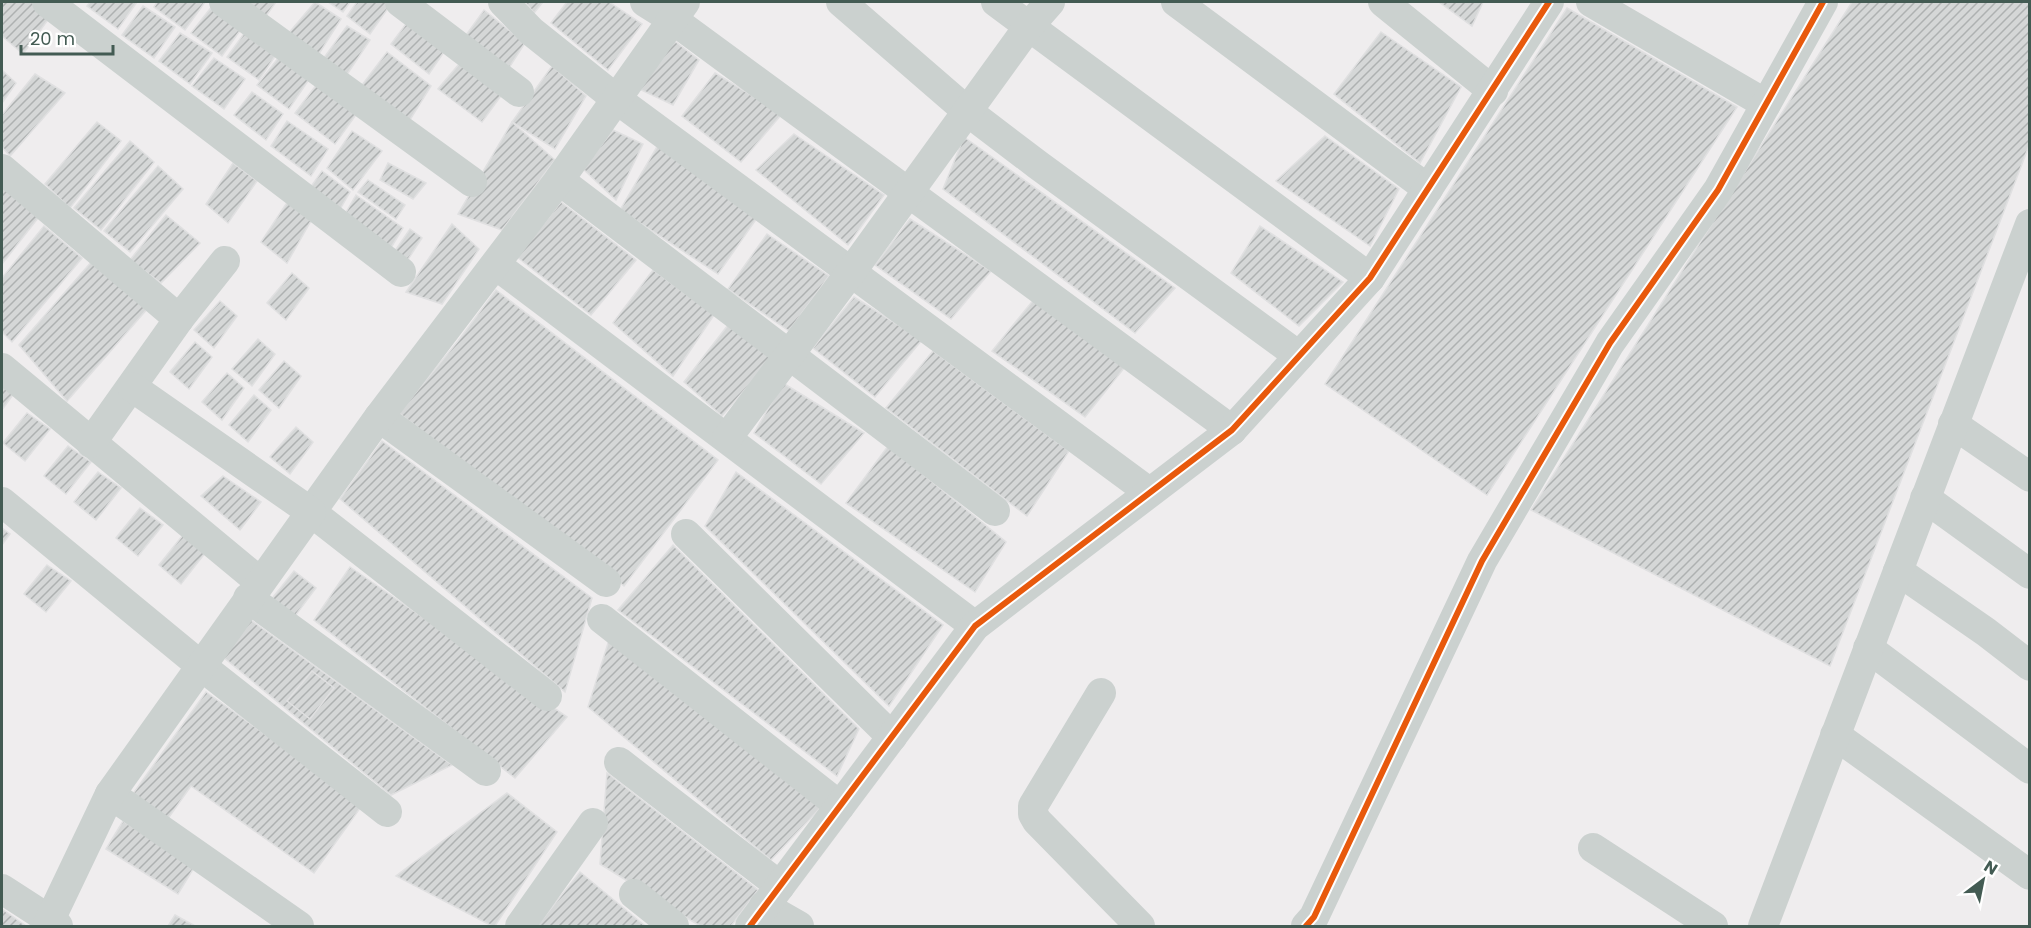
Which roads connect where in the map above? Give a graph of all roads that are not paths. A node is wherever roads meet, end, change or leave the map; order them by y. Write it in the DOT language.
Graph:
graph roads {
  1 [pos="47,2"];
  2 [pos="224,2"];
  3 [pos="400,2"];
  4 [pos="503,2"];
  5 [pos="645,2"];
  6 [pos="841,2"];
  7 [pos="996,2"];
  8 [pos="1050,2"];
  9 [pos="1176,2"];
  10 [pos="1383,2"];
  11 [pos="1549,2"];
  12 [pos="1591,2"];
  13 [pos="1823,2"];
  14 [pos="678,10"];
  15 [pos="1029,26"];
  16 [pos="1493,91"];
  17 [pos="519,92"];
  18 [pos="615,98"];
  19 [pos="1766,104"];
  20 [pos="967,111"];
  21 [pos="2,169"];
  22 [pos="559,180"];
  23 [pos="472,182"];
  24 [pos="1428,189"];
  25 [pos="909,192"];
  26 [pos="2030,224"];
  27 [pos="225,261"];
  28 [pos="496,265"];
  29 [pos="401,272"];
  30 [pos="851,273"];
  31 [pos="1370,278"];
  32 [pos="179,318"];
  33 [pos="790,355"];
  34 [pos="1299,356"];
  35 [pos="2,368"];
  36 [pos="132,387"];
  37 [pos="380,417"];
  38 [pos="1953,424"];
  39 [pos="1232,429"];
  40 [pos="727,438"];
  41 [pos="91,443"];
  42 [pos="2030,477"];
  43 [pos="1149,492"];
  44 [pos="1925,498"];
  45 [pos="2,502"];
  46 [pos="995,511"];
  47 [pos="311,512"];
  48 [pos="686,534"];
  49 [pos="1898,571"];
  50 [pos="2030,574"];
  51 [pos="606,582"];
  52 [pos="254,590"];
  53 [pos="602,619"];
  54 [pos="975,626"];
  55 [pos="1868,648"];
  56 [pos="200,665"];
  57 [pos="2030,666"];
  58 [pos="1101,693"];
  59 [pos="547,696"];
  60 [pos="1835,735"];
  61 [pos="892,737"];
  62 [pos="619,762"];
  63 [pos="2030,769"];
  64 [pos="486,771"];
  65 [pos="110,794"];
  66 [pos="840,806"];
  67 [pos="387,812"];
  68 [pos="592,824"];
  69 [pos="1593,848"];
  70 [pos="2030,875"];
  71 [pos="2,889"];
  72 [pos="634,894"];
  73 [pos="765,906"];
  74 [pos="285,923"];
  75 [pos="52,924"];
  76 [pos="520,927"];
  77 [pos="674,927"];
  78 [pos="799,927"];
  79 [pos="1140,927"];
  80 [pos="1306,927"];
  81 [pos="1713,927"];
  82 [pos="1763,927"];
  1 -- 29 [label="street"];
  2 -- 23 [label="street"];
  3 -- 17 [label="street"];
  4 -- 18 [label="street"];
  5 -- 14 [label="street"];
  6 -- 20 [label="street"];
  7 -- 15 [label="street"];
  8 -- 15 [label="street"];
  9 -- 24 [label="street"];
  10 -- 16 [label="street"];
  11 -- 16 [label="street"];
  12 -- 19 [label="street"];
  13 -- 19 [label="street"];
  14 -- 18 [label="street"];
  14 -- 25 [label="street"];
  15 -- 20 [label="street"];
  15 -- 31 [label="street"];
  16 -- 24 [label="street"];
  18 -- 22 [label="street"];
  18 -- 30 [label="street"];
  19 -- 80 [label="street"];
  20 -- 25 [label="street"];
  20 -- 34 [label="street"];
  21 -- 32 [label="street"];
  22 -- 28 [label="street"];
  22 -- 33 [label="street"];
  24 -- 31 [label="street"];
  25 -- 30 [label="street"];
  25 -- 39 [label="street"];
  26 -- 38 [label="street"];
  27 -- 32 [label="street"];
  28 -- 37 [label="street"];
  28 -- 40 [label="street"];
  30 -- 33 [label="street"];
  30 -- 43 [label="street"];
  31 -- 34 [label="street"];
  32 -- 36 [label="street"];
  33 -- 40 [label="street"];
  33 -- 46 [label="street"];
  34 -- 39 [label="street"];
  35 -- 41 [label="street"];
  36 -- 41 [label="street"];
  36 -- 47 [label="street"];
  37 -- 47 [label="street"];
  37 -- 51 [label="street"];
  38 -- 42 [label="street"];
  38 -- 44 [label="street"];
  39 -- 43 [label="street"];
  40 -- 54 [label="street"];
  41 -- 52 [label="street"];
  43 -- 54 [label="street"];
  44 -- 49 [label="street"];
  44 -- 50 [label="street"];
  45 -- 56 [label="street"];
  47 -- 52 [label="street"];
  47 -- 59 [label="street"];
  48 -- 61 [label="street"];
  49 -- 55 [label="street"];
  49 -- 57 [label="street"];
  52 -- 56 [label="street"];
  52 -- 64 [label="street"];
  53 -- 66 [label="street"];
  54 -- 61 [label="street"];
  55 -- 60 [label="street"];
  55 -- 63 [label="street"];
  56 -- 65 [label="street"];
  56 -- 67 [label="street"];
  58 -- 79 [label="street"];
  60 -- 70 [label="street"];
  60 -- 82 [label="street"];
  61 -- 66 [label="street"];
  62 -- 73 [label="street"];
  65 -- 74 [label="street"];
  65 -- 75 [label="street"];
  66 -- 73 [label="street"];
  68 -- 76 [label="street"];
  69 -- 81 [label="street"];
  71 -- 75 [label="street"];
  72 -- 77 [label="street"];
  73 -- 78 [label="street"];
}
